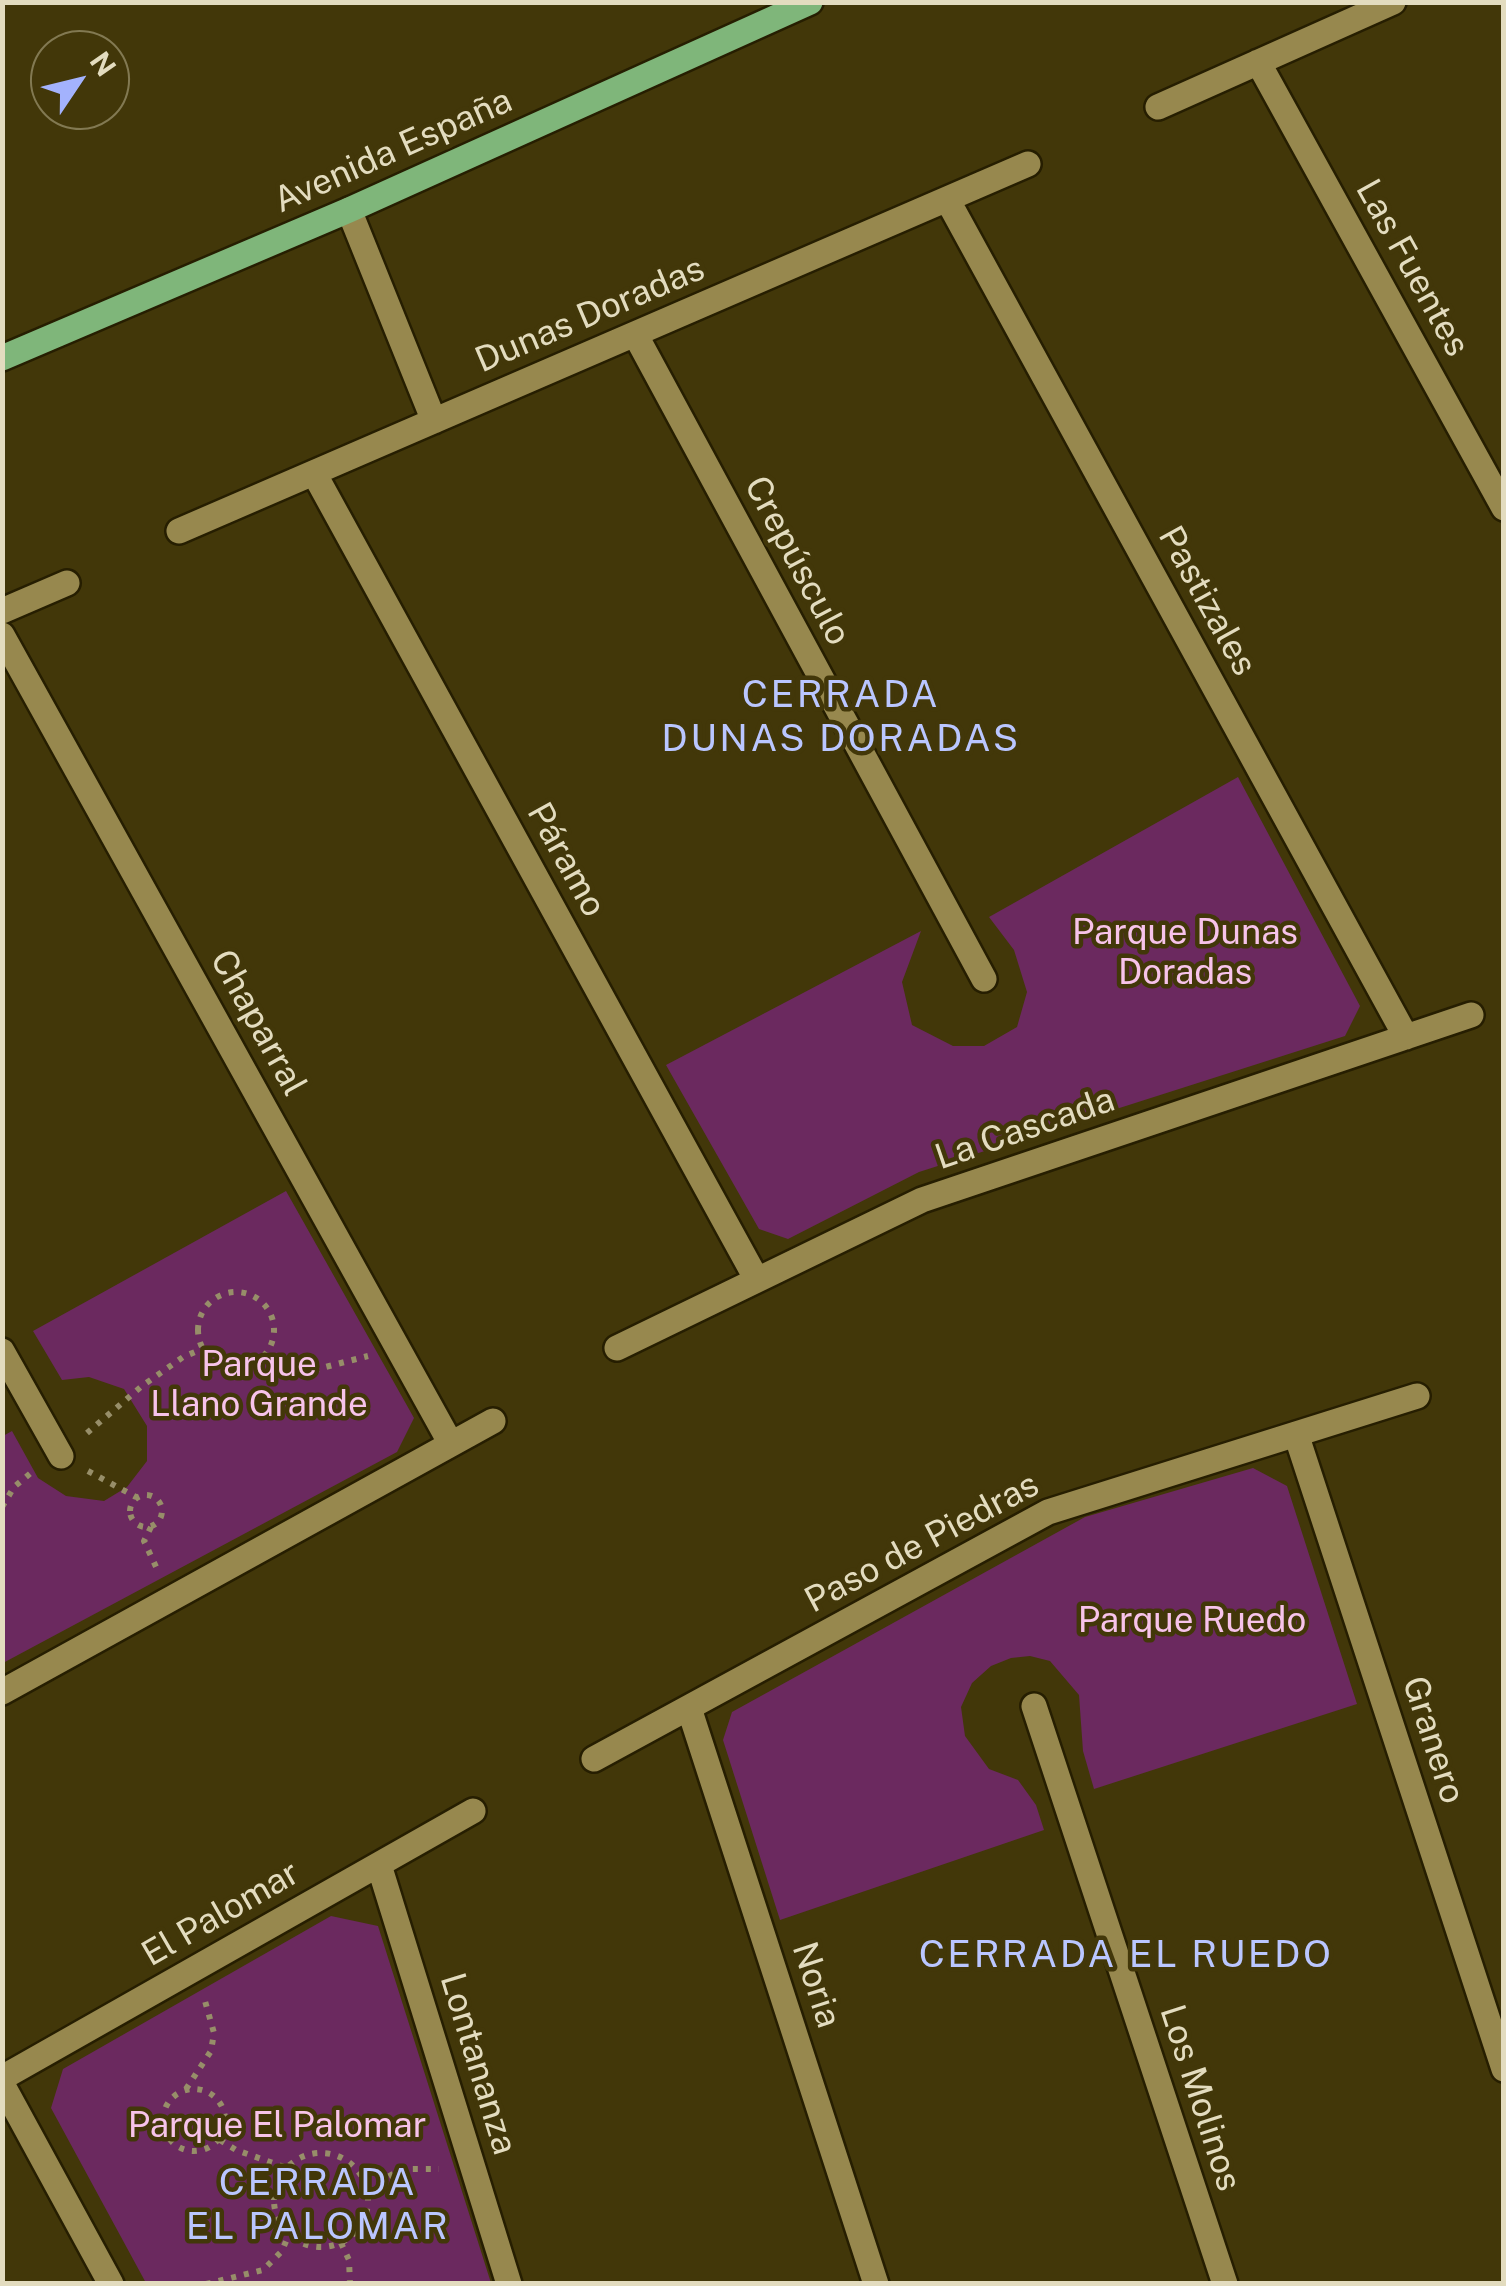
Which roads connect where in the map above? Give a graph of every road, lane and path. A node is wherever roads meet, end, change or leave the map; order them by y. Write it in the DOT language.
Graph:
graph roads {
  1 [pos="810,2"];
  2 [pos="1393,2"];
  3 [pos="1258,62"];
  4 [pos="1158,107"];
  5 [pos="1028,164"];
  6 [pos="947,198"];
  7 [pos="348,210"];
  8 [pos="635,334"];
  9 [pos="2,358"];
  10 [pos="434,421"];
  11 [pos="314,473"];
  12 [pos="1504,508"];
  13 [pos="180,531"];
  14 [pos="67,584"];
  15 [pos="2,611"];
  16 [pos="2,635"];
  17 [pos="984,979"];
  18 [pos="1472,1015"];
  19 [pos="1406,1037"];
  20 [pos="758,1280"];
  21 [pos="397,1346"];
  22 [pos="617,1348"];
  23 [pos="202,1349"];
  24 [pos="2,1351"];
  25 [pos="264,1357"];
  26 [pos="1417,1396"];
  27 [pos="493,1421"];
  28 [pos="1296,1434"];
  29 [pos="452,1444"];
  30 [pos="61,1456"];
  31 [pos="136,1497"];
  32 [pos="2,1507"];
  33 [pos="151,1527"];
  34 [pos="175,1597"];
  35 [pos="2,1692"];
  36 [pos="1034,1706"];
  37 [pos="689,1708"];
  38 [pos="594,1759"];
  39 [pos="473,1811"];
  40 [pos="379,1865"];
  41 [pos="202,1996"];
  42 [pos="1504,2069"];
  43 [pos="2,2081"];
  44 [pos="185,2090"];
  45 [pos="220,2140"];
  46 [pos="287,2168"];
  47 [pos="442,2169"];
  48 [pos="366,2189"];
  49 [pos="289,2234"];
  50 [pos="341,2243"];
  51 [pos="111,2284"];
  52 [pos="206,2284"];
  53 [pos="350,2284"];
  54 [pos="509,2284"];
  55 [pos="876,2284"];
  56 [pos="1225,2284"];
  1 -- 7 [label="main road, Avenida España"];
  2 -- 3 [label="street"];
  3 -- 4 [label="street"];
  3 -- 12 [label="street, Las Fuentes"];
  5 -- 6 [label="street, Dunas Doradas"];
  6 -- 8 [label="street, Dunas Doradas"];
  6 -- 19 [label="street, Pastizales"];
  7 -- 9 [label="main road, Avenida España"];
  7 -- 10 [label="street"];
  8 -- 10 [label="street, Dunas Doradas"];
  8 -- 17 [label="street, Crepúsculo"];
  10 -- 11 [label="street, Dunas Doradas"];
  11 -- 13 [label="street, Dunas Doradas"];
  11 -- 20 [label="street, Páramo"];
  14 -- 15 [label="street"];
  16 -- 21 [label="street, Chaparral"];
  18 -- 19 [label="street, La Cascada"];
  19 -- 20 [label="street, La Cascada"];
  20 -- 22 [label="street, La Cascada"];
  21 -- 25 [label="path"];
  21 -- 29 [label="street, Chaparral"];
  23 -- 25 [label="path"];
  23 -- 25 [label="path"];
  23 -- 30 [label="path"];
  24 -- 30 [label="street"];
  26 -- 28 [label="street, Paso de Piedras"];
  27 -- 29 [label="street"];
  28 -- 37 [label="street, Paso de Piedras"];
  28 -- 42 [label="street, Granero"];
  29 -- 34 [label="street"];
  30 -- 31 [label="path"];
  30 -- 32 [label="path"];
  31 -- 33 [label="path"];
  31 -- 33 [label="path"];
  33 -- 34 [label="path"];
  34 -- 35 [label="street"];
  36 -- 56 [label="street, Los Molinos"];
  37 -- 38 [label="street, Paso de Piedras"];
  37 -- 55 [label="street, Noria"];
  39 -- 40 [label="street, El Palomar"];
  40 -- 43 [label="street, El Palomar"];
  40 -- 54 [label="street, Lontananza"];
  41 -- 44 [label="path"];
  43 -- 51 [label="street"];
  44 -- 45 [label="path"];
  44 -- 45 [label="path"];
  45 -- 46 [label="path"];
  46 -- 48 [label="path"];
  46 -- 49 [label="path"];
  47 -- 48 [label="path"];
  48 -- 50 [label="path"];
  49 -- 50 [label="path"];
  49 -- 52 [label="path"];
  50 -- 53 [label="path"];
}
